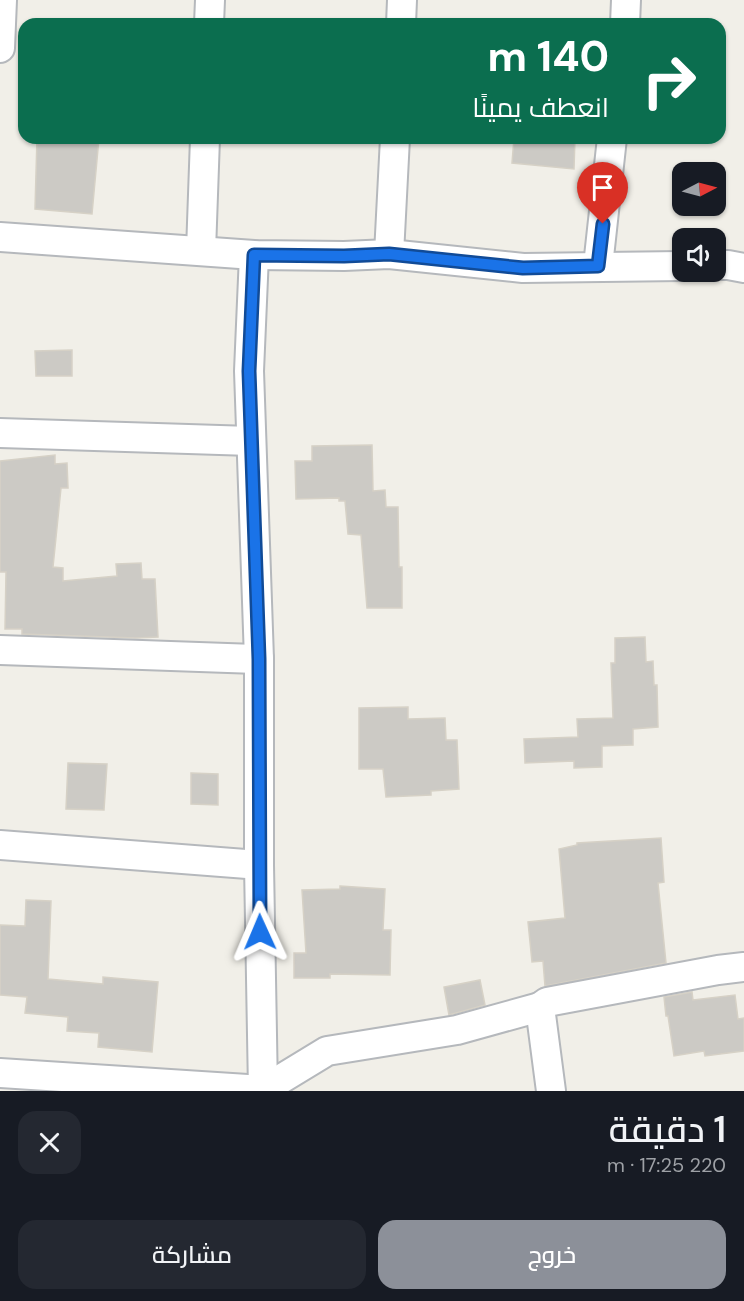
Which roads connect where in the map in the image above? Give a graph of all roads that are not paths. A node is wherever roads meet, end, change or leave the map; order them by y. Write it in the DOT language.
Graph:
graph roads {
  1 [pos="2,0"];
  2 [pos="210,0"];
  3 [pos="402,0"];
  4 [pos="626,0"];
  5 [pos="209,18"];
  6 [pos="401,18"];
  7 [pos="625,18"];
  8 [pos="0,48"];
  9 [pos="205,144"];
  10 [pos="395,144"];
  11 [pos="611,144"];
  12 [pos="0,237"];
  13 [pos="201,251"];
  14 [pos="389,254"];
  15 [pos="254,255"];
  16 [pos="726,265"];
  17 [pos="598,266"];
  18 [pos="672,266"];
  19 [pos="744,268"];
  20 [pos="0,433"];
  21 [pos="251,441"];
  22 [pos="0,650"];
  23 [pos="259,659"];
  24 [pos="0,845"];
  25 [pos="259,865"];
  26 [pos="744,967"];
  27 [pos="540,1007"];
  28 [pos="0,1073"];
  29 [pos="263,1090"];
  30 [pos="551,1091"];
  1 -- 8 [label="street"];
  2 -- 5 [label="street"];
  3 -- 6 [label="street"];
  4 -- 7 [label="street"];
  9 -- 13 [label="street"];
  10 -- 14 [label="street"];
  11 -- 17 [label="street"];
  12 -- 13 [label="street"];
  13 -- 15 [label="street"];
  14 -- 15 [label="street"];
  14 -- 17 [label="street"];
  15 -- 21 [label="street"];
  16 -- 19 [label="street"];
  17 -- 18 [label="street"];
  20 -- 21 [label="street"];
  21 -- 23 [label="street"];
  22 -- 23 [label="street"];
  23 -- 25 [label="street"];
  24 -- 25 [label="street"];
  25 -- 29 [label="street"];
  26 -- 27 [label="street"];
  27 -- 29 [label="street"];
  27 -- 30 [label="street"];
  28 -- 29 [label="street"];
}
